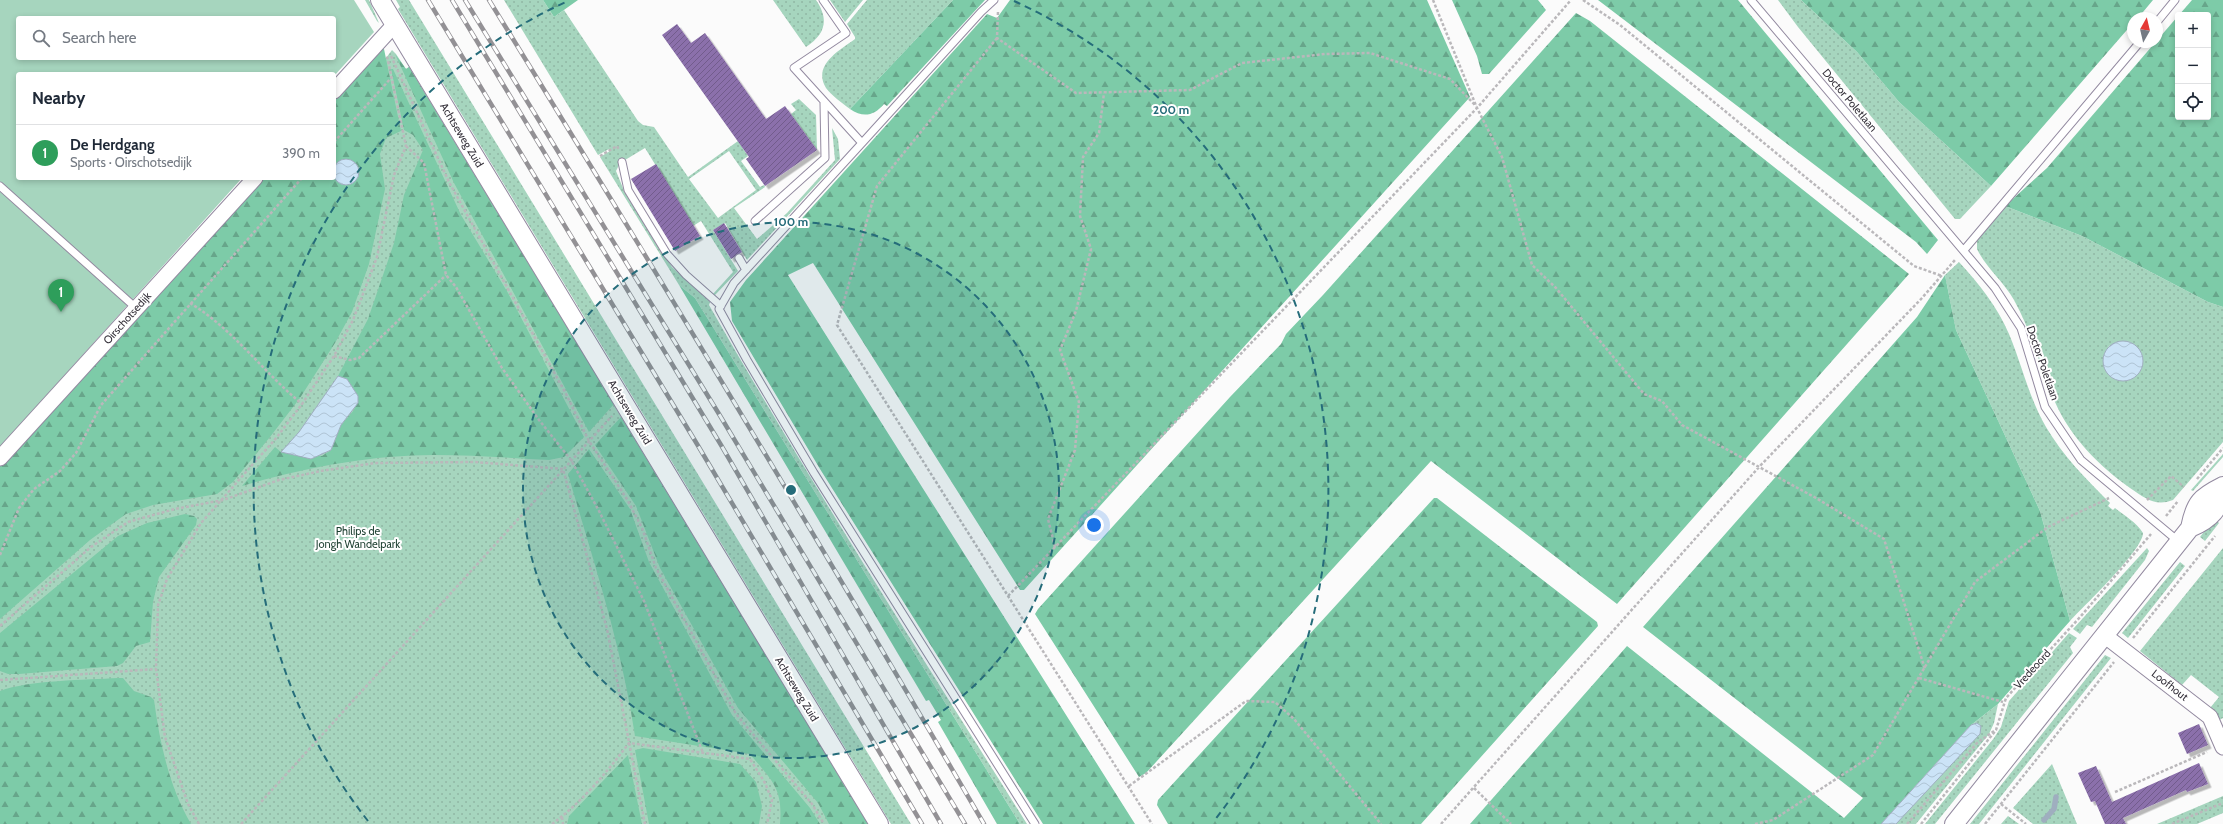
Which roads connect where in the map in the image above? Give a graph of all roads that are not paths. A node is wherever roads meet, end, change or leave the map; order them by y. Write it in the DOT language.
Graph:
graph roads {
  1 [pos="380,0"];
  2 [pos="823,0"];
  3 [pos="994,0"];
  4 [pos="1751,0"];
  5 [pos="2175,0"];
  6 [pos="2163,15"];
  7 [pos="395,24"];
  8 [pos="2135,48"];
  9 [pos="336,89"];
  10 [pos="824,103"];
  11 [pos="862,143"];
  12 [pos="622,162"];
  13 [pos="253,180"];
  14 [pos="0,186"];
  15 [pos="755,221"];
  16 [pos="1964,250"];
  17 [pos="739,258"];
  18 [pos="746,270"];
  19 [pos="721,306"];
  20 [pos="136,308"];
  21 [pos="0,458"];
  22 [pos="2223,486"];
  23 [pos="2178,541"];
  24 [pos="2104,635"];
  25 [pos="2223,746"];
  26 [pos="879,824"];
  27 [pos="1035,824"];
  28 [pos="1954,824"];
  1 -- 7 [label="street, Achtseweg Zuid"];
  2 -- 10 [label="lane"];
  3 -- 11 [label="lane"];
  4 -- 16 [label="lane, Doctor Poletlaan"];
  5 -- 6 [label="lane"];
  7 -- 9 [label="street"];
  7 -- 26 [label="street, Achtseweg Zuid"];
  8 -- 16 [label="lane"];
  10 -- 11 [label="lane"];
  10 -- 15 [label="lane"];
  11 -- 18 [label="lane"];
  12 -- 19 [label="lane"];
  13 -- 20 [label="street, Oirschotsedijk"];
  14 -- 20 [label="lane"];
  16 -- 23 [label="lane, Doctor Poletlaan"];
  17 -- 18 [label="lane"];
  18 -- 19 [label="lane"];
  19 -- 27 [label="lane"];
  20 -- 21 [label="street, Oirschotsedijk"];
  22 -- 23 [label="street"];
  23 -- 24 [label="street"];
  24 -- 25 [label="street, Loofhout"];
  24 -- 28 [label="street"];
}
